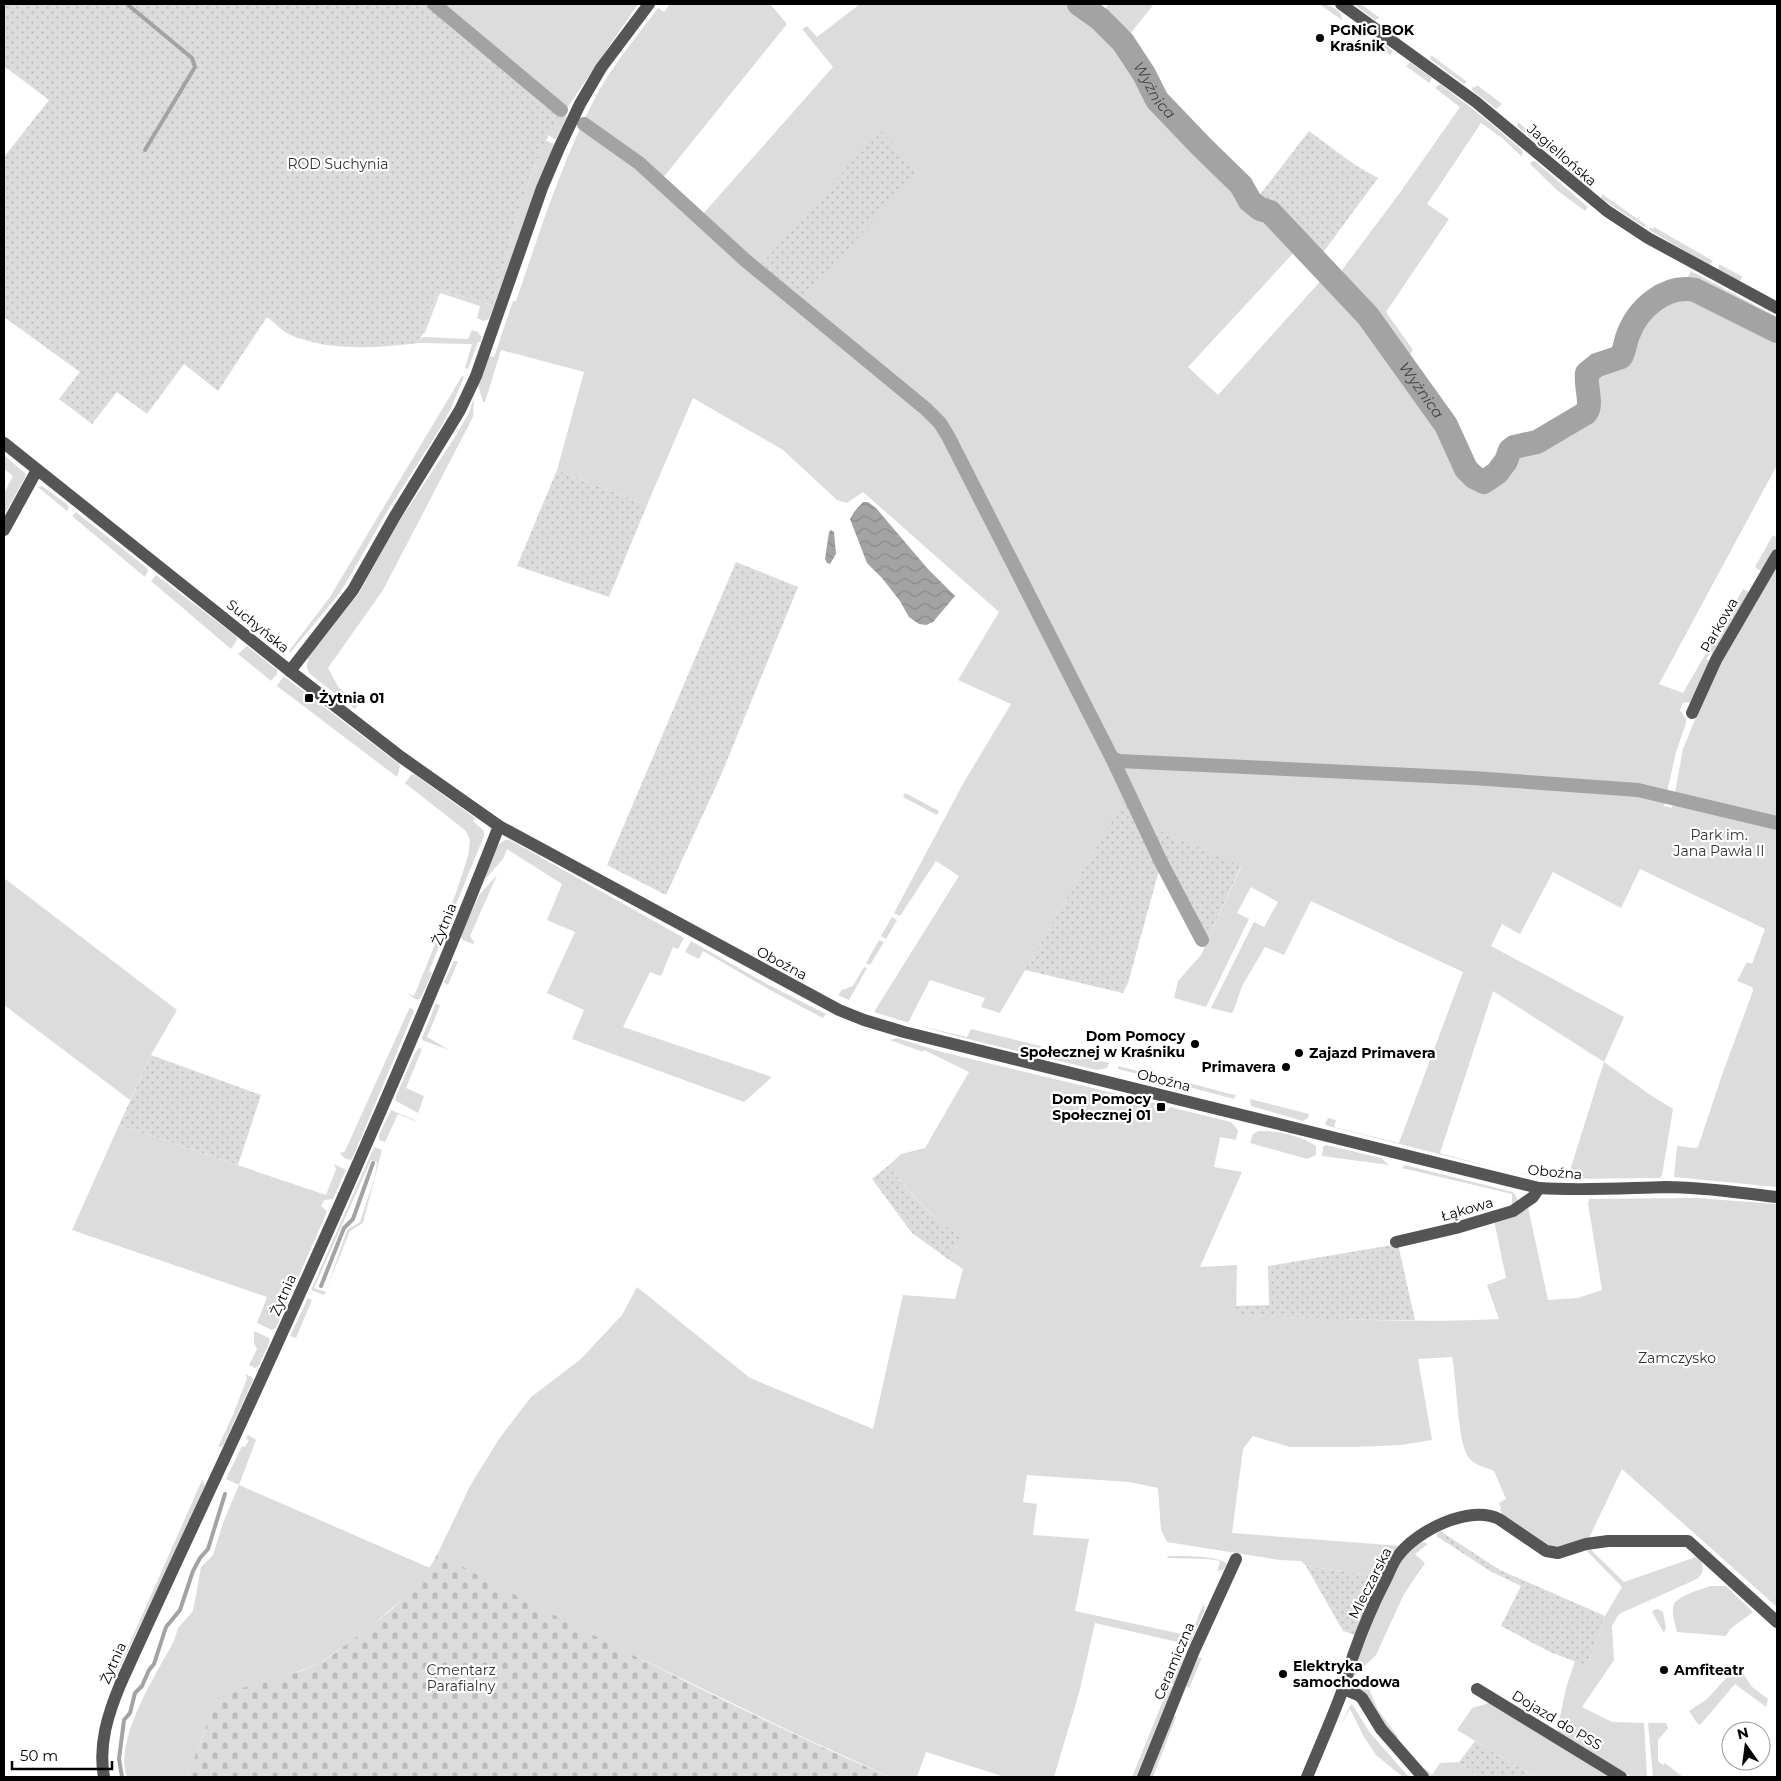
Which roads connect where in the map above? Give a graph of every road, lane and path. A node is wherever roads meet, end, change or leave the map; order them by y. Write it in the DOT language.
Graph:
graph roads {
  1 [pos="649,4"];
  2 [pos="1341,4"];
  3 [pos="1777,308"];
  4 [pos="4,443"];
  5 [pos="38,470"];
  6 [pos="4,530"];
  7 [pos="1777,555"];
  8 [pos="290,671"];
  9 [pos="1692,713"];
  10 [pos="499,826"];
  11 [pos="1539,1188"];
  12 [pos="1777,1197"];
  13 [pos="1396,1242"];
  14 [pos="1236,1558"];
  15 [pos="1777,1622"];
  16 [pos="1343,1688"];
  17 [pos="1477,1689"];
  18 [pos="104,1777"];
  19 [pos="1143,1777"];
  20 [pos="1307,1777"];
  21 [pos="1423,1777"];
  22 [pos="1620,1777"];
  1 -- 8 [label="street"];
  2 -- 3 [label="street, Jagiellońska"];
  4 -- 5 [label="street, Suchyńska"];
  5 -- 6 [label="street"];
  5 -- 8 [label="street, Suchyńska"];
  7 -- 9 [label="street, Parkowa"];
  8 -- 10 [label="street, Suchyńska"];
  10 -- 11 [label="street, Oboźna"];
  10 -- 18 [label="street, Żytnia"];
  11 -- 12 [label="street, Oboźna"];
  11 -- 13 [label="street, Łąkowa"];
  14 -- 19 [label="street, Ceramiczna"];
  15 -- 16 [label="street, Mleczarska"];
  16 -- 20 [label="street, Mleczarska"];
  16 -- 21 [label="street"];
  17 -- 22 [label="street, Dojazd do PSS"];
}
